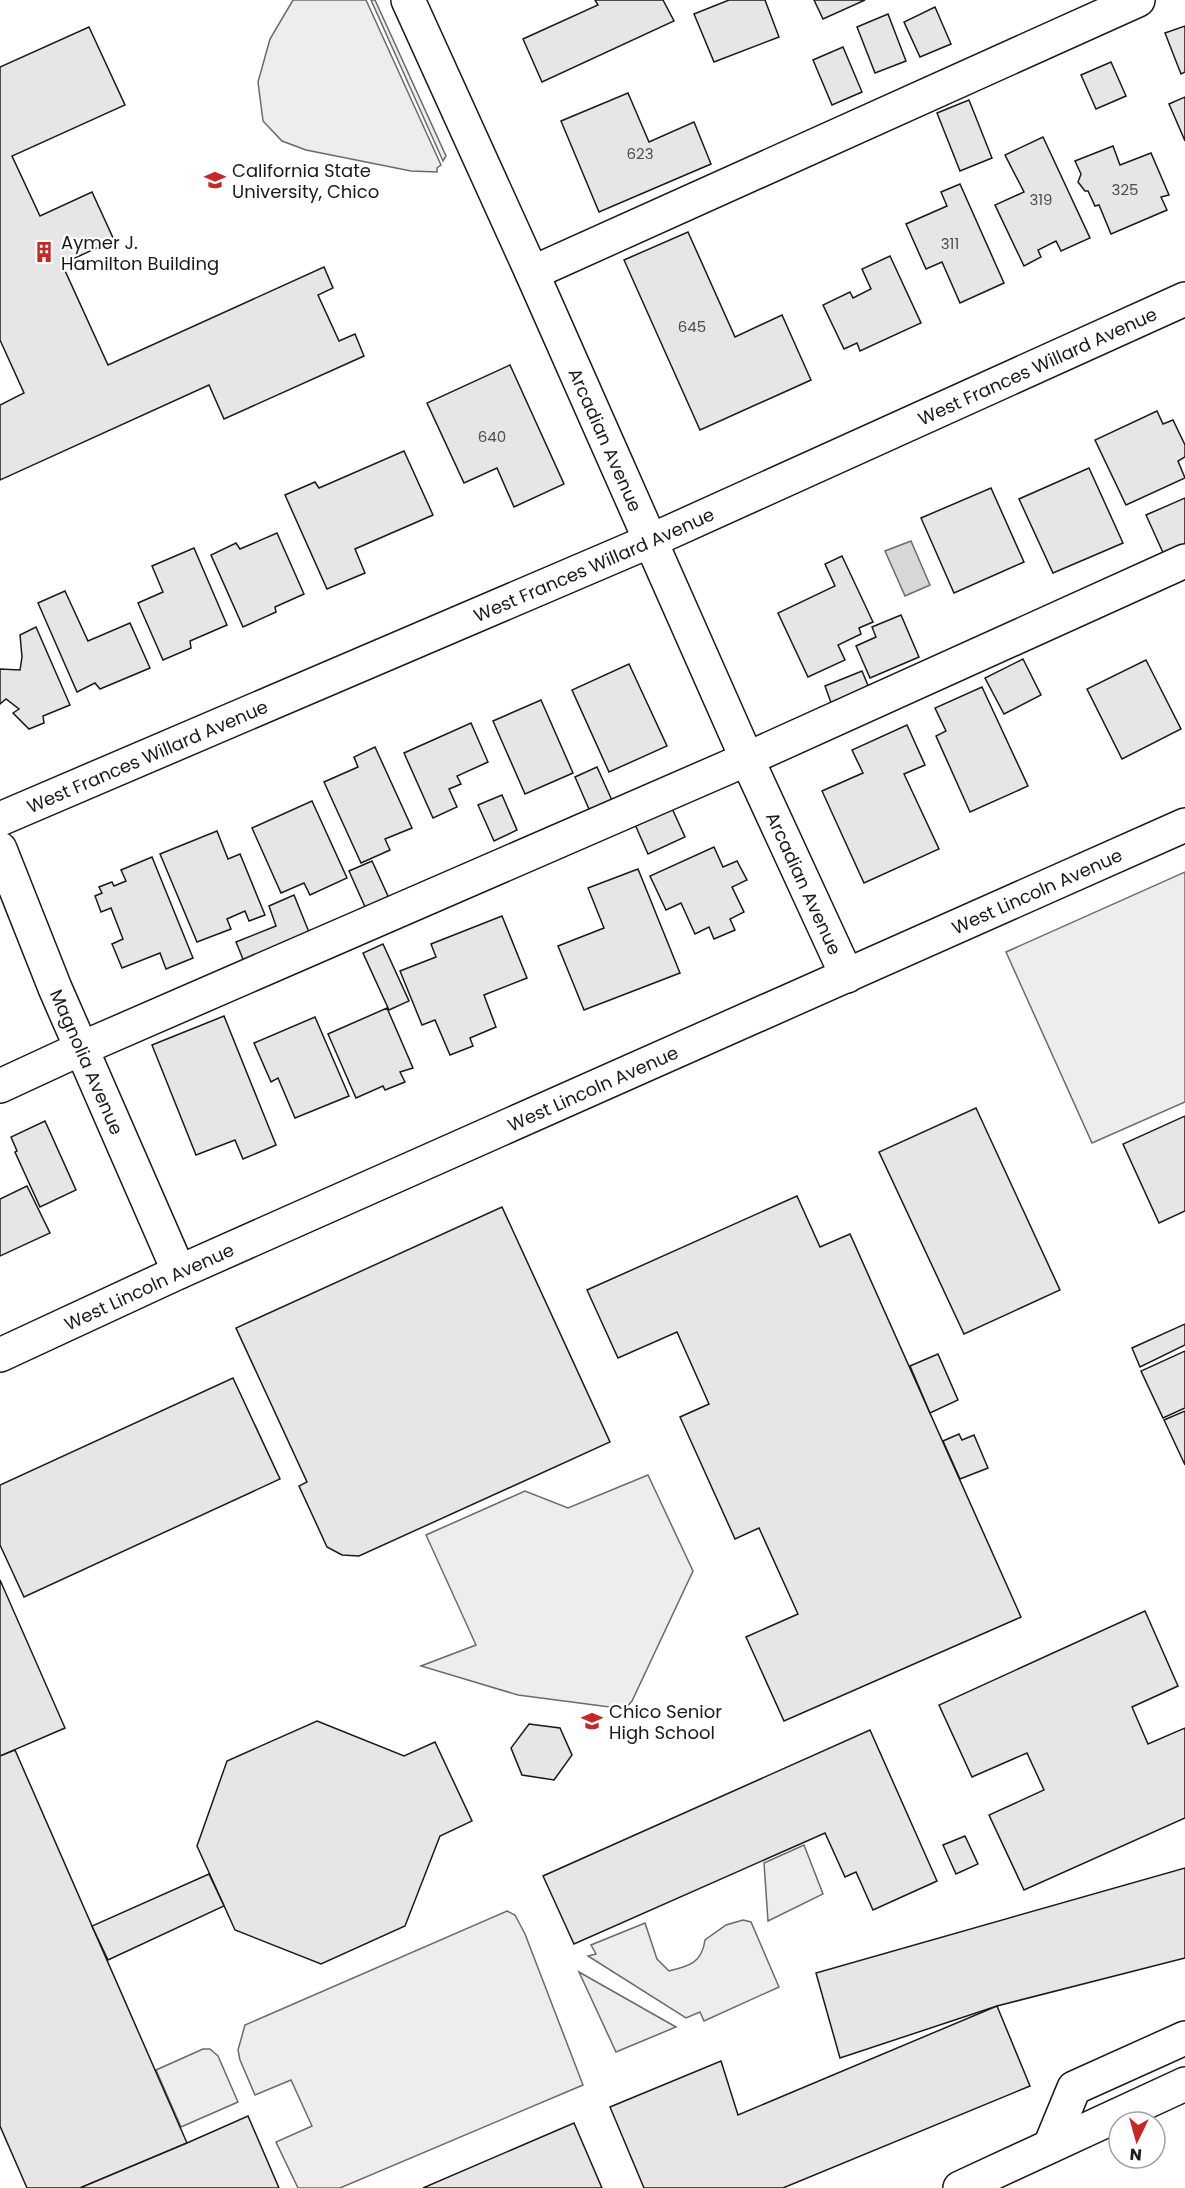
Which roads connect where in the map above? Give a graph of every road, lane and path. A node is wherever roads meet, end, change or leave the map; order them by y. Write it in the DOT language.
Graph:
graph roads {
  1 [pos="408,0"];
  2 [pos="1138,0"];
  3 [pos="532,273"];
  4 [pos="1185,298"];
  5 [pos="650,541"];
  6 [pos="1185,561"];
  7 [pos="747,759"];
  8 [pos="0,819"];
  9 [pos="1185,825"];
  10 [pos="0,849"];
  11 [pos="847,976"];
  12 [pos="80,1049"];
  13 [pos="0,1086"];
  14 [pos="179,1272"];
  15 [pos="0,1355"];
  16 [pos="1185,2038"];
  17 [pos="1185,2084"];
  18 [pos="1050,2146"];
  19 [pos="960,2188"];
  1 -- 3 [label="street, Arcadian Avenue"];
  2 -- 3 [label="street"];
  3 -- 5 [label="street, Arcadian Avenue"];
  4 -- 5 [label="street, West Frances Willard Avenue"];
  5 -- 7 [label="street, Arcadian Avenue"];
  5 -- 8 [label="street, West Frances Willard Avenue"];
  6 -- 7 [label="street"];
  7 -- 11 [label="street, Arcadian Avenue"];
  7 -- 12 [label="street"];
  9 -- 11 [label="street, West Lincoln Avenue"];
  10 -- 12 [label="street, Magnolia Avenue"];
  11 -- 14 [label="street, West Lincoln Avenue"];
  12 -- 13 [label="street"];
  12 -- 14 [label="street, Magnolia Avenue"];
  14 -- 15 [label="street, West Lincoln Avenue"];
  16 -- 18 [label="street"];
  17 -- 18 [label="street"];
  18 -- 19 [label="street"];
}
